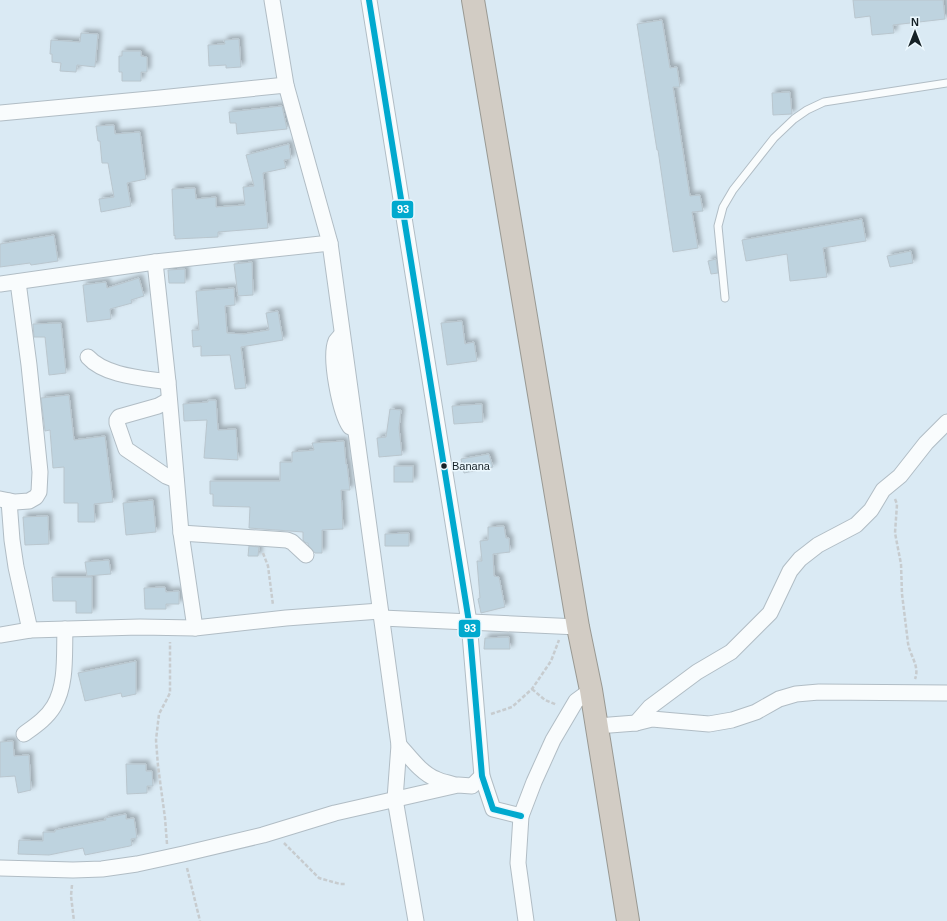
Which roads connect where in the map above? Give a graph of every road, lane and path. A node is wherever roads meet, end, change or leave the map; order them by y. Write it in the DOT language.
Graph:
graph roads {
  1 [pos="272,0"];
  2 [pos="368,0"];
  3 [pos="473,0"];
  4 [pos="947,83"];
  5 [pos="286,85"];
  6 [pos="0,113"];
  7 [pos="330,243"];
  8 [pos="155,262"];
  9 [pos="18,282"];
  10 [pos="0,284"];
  11 [pos="725,298"];
  12 [pos="88,357"];
  13 [pos="168,382"];
  14 [pos="169,400"];
  15 [pos="947,422"];
  16 [pos="176,480"];
  17 [pos="889,485"];
  18 [pos="5,500"];
  19 [pos="181,533"];
  20 [pos="253,538"];
  21 [pos="306,555"];
  22 [pos="381,615"];
  23 [pos="275,620"];
  24 [pos="469,622"];
  25 [pos="571,626"];
  26 [pos="169,628"];
  27 [pos="195,628"];
  28 [pos="65,629"];
  29 [pos="30,630"];
  30 [pos="0,635"];
  31 [pos="591,690"];
  32 [pos="907,693"];
  33 [pos="947,693"];
  34 [pos="478,719"];
  35 [pos="636,723"];
  36 [pos="597,726"];
  37 [pos="24,734"];
  38 [pos="399,744"];
  39 [pos="482,776"];
  40 [pos="458,785"];
  41 [pos="395,799"];
  42 [pos="521,816"];
  43 [pos="272,832"];
  44 [pos="183,854"];
  45 [pos="167,858"];
  46 [pos="0,868"];
  47 [pos="73,870"];
  48 [pos="346,884"];
  49 [pos="74,921"];
  50 [pos="200,921"];
  51 [pos="416,921"];
  52 [pos="526,921"];
  53 [pos="628,921"];
  1 -- 5 [label="street"];
  2 -- 24 [label="street"];
  3 -- 25 [label="highway"];
  4 -- 11 [label="lane"];
  5 -- 6 [label="street"];
  5 -- 7 [label="street"];
  7 -- 8 [label="street"];
  7 -- 22 [label="street"];
  8 -- 9 [label="street"];
  8 -- 13 [label="street"];
  9 -- 10 [label="street"];
  9 -- 18 [label="street"];
  12 -- 13 [label="street"];
  13 -- 14 [label="street"];
  14 -- 16 [label="street"];
  14 -- 16 [label="street"];
  15 -- 17 [label="street"];
  16 -- 19 [label="street"];
  17 -- 32 [label="path"];
  17 -- 35 [label="street"];
  18 -- 29 [label="street"];
  19 -- 20 [label="street"];
  19 -- 27 [label="street"];
  20 -- 21 [label="street"];
  20 -- 23 [label="path"];
  22 -- 23 [label="street"];
  22 -- 24 [label="street"];
  22 -- 38 [label="street"];
  23 -- 27 [label="street"];
  24 -- 25 [label="street"];
  24 -- 34 [label="street"];
  25 -- 31 [label="highway"];
  25 -- 34 [label="path"];
  26 -- 27 [label="street"];
  26 -- 28 [label="street"];
  26 -- 45 [label="path"];
  28 -- 29 [label="street"];
  28 -- 37 [label="street"];
  29 -- 30 [label="street"];
  31 -- 36 [label="highway"];
  31 -- 42 [label="street"];
  32 -- 33 [label="street"];
  32 -- 35 [label="street"];
  34 -- 39 [label="street"];
  35 -- 36 [label="street"];
  36 -- 53 [label="highway"];
  38 -- 40 [label="street"];
  38 -- 41 [label="street"];
  39 -- 40 [label="street"];
  39 -- 42 [label="street"];
  40 -- 41 [label="street"];
  41 -- 43 [label="street"];
  41 -- 51 [label="street"];
  42 -- 52 [label="street"];
  43 -- 44 [label="street"];
  43 -- 48 [label="path"];
  44 -- 45 [label="street"];
  44 -- 50 [label="path"];
  45 -- 47 [label="street"];
  46 -- 47 [label="street"];
  47 -- 49 [label="path"];
}
